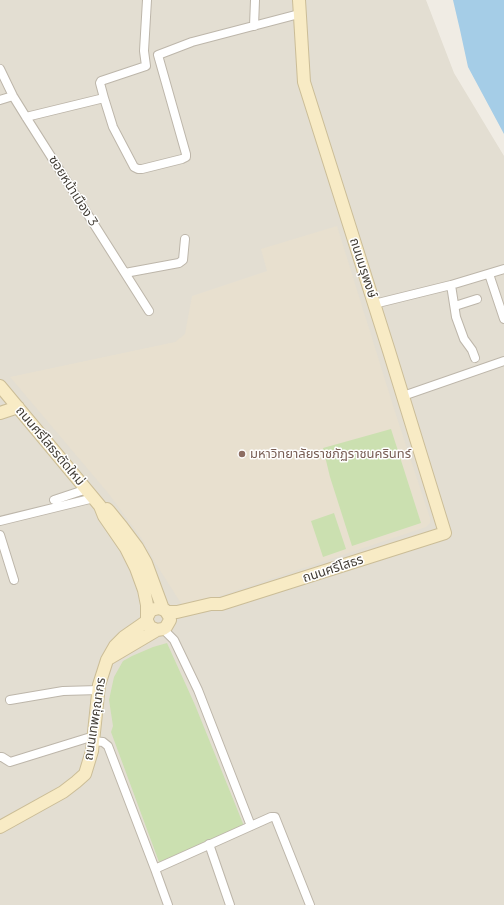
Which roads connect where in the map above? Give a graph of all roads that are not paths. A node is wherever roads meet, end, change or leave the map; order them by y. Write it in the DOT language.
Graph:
graph roads {
  1 [pos="147,0"];
  2 [pos="255,0"];
  3 [pos="298,0"];
  4 [pos="299,14"];
  5 [pos="254,26"];
  6 [pos="158,55"];
  7 [pos="145,59"];
  8 [pos="0,69"];
  9 [pos="13,96"];
  10 [pos="104,98"];
  11 [pos="0,100"];
  12 [pos="26,117"];
  13 [pos="185,240"];
  14 [pos="504,269"];
  15 [pos="125,273"];
  16 [pos="489,274"];
  17 [pos="451,285"];
  18 [pos="477,299"];
  19 [pos="374,304"];
  20 [pos="455,306"];
  21 [pos="150,311"];
  22 [pos="504,319"];
  23 [pos="475,358"];
  24 [pos="504,361"];
  25 [pos="0,386"];
  26 [pos="403,396"];
  27 [pos="18,407"];
  28 [pos="0,413"];
  29 [pos="94,498"];
  30 [pos="54,500"];
  31 [pos="0,521"];
  32 [pos="445,534"];
  33 [pos="0,535"];
  34 [pos="14,580"];
  35 [pos="147,619"];
  36 [pos="164,621"];
  37 [pos="107,660"];
  38 [pos="98,690"];
  39 [pos="10,700"];
  40 [pos="94,739"];
  41 [pos="0,757"];
  42 [pos="252,826"];
  43 [pos="0,828"];
  44 [pos="209,844"];
  45 [pos="155,869"];
  46 [pos="168,905"];
  47 [pos="230,905"];
  48 [pos="310,905"];
  1 -- 7 [label="street"];
  2 -- 5 [label="street"];
  3 -- 4 [label="main road, ถนนมรุพงษ์"];
  4 -- 5 [label="street"];
  4 -- 19 [label="main road, ถนนมรุพงษ์"];
  5 -- 6 [label="street"];
  6 -- 7 [label="street"];
  6 -- 10 [label="street"];
  7 -- 10 [label="street"];
  8 -- 9 [label="street, ซอยหน้าเมือง 3"];
  9 -- 11 [label="street"];
  9 -- 12 [label="street, ซอยหน้าเมือง 3"];
  10 -- 12 [label="street"];
  12 -- 15 [label="street, ซอยหน้าเมือง 3"];
  13 -- 15 [label="street"];
  14 -- 16 [label="street"];
  15 -- 21 [label="street, ซอยหน้าเมือง 3"];
  16 -- 17 [label="street"];
  16 -- 22 [label="street"];
  17 -- 19 [label="street"];
  17 -- 20 [label="street"];
  18 -- 20 [label="street"];
  19 -- 26 [label="main road, ถนนมรุพงษ์"];
  20 -- 23 [label="street"];
  24 -- 26 [label="street"];
  25 -- 27 [label="main road, ถนนศรีโสธรตัดใหม่"];
  26 -- 32 [label="main road, ถนนมรุพงษ์"];
  27 -- 28 [label="main road"];
  27 -- 29 [label="main road, ถนนศรีโสธรตัดใหม่"];
  29 -- 30 [label="street"];
  29 -- 31 [label="street"];
  29 -- 35 [label="main road, ถนนศรีโสธรตัดใหม่"];
  29 -- 36 [label="main road, ถนนศรีโสธรตัดใหม่"];
  32 -- 36 [label="main road, ถนนศรีโสธร"];
  33 -- 34 [label="street"];
  35 -- 36 [label="main road"];
  35 -- 36 [label="main road, ถนนเทพคุณากร"];
  35 -- 37 [label="main road, ถนนเทพคุณากร"];
  36 -- 37 [label="main road, ถนนเทพคุณากร"];
  36 -- 42 [label="street"];
  37 -- 38 [label="main road, ถนนเทพคุณากร"];
  38 -- 39 [label="street"];
  38 -- 40 [label="main road, ถนนเทพคุณากร"];
  40 -- 41 [label="street"];
  40 -- 43 [label="main road, ถนนเทพคุณากร"];
  40 -- 45 [label="street"];
  42 -- 44 [label="street"];
  42 -- 48 [label="street"];
  44 -- 45 [label="street"];
  44 -- 47 [label="street"];
  45 -- 46 [label="street"];
}
